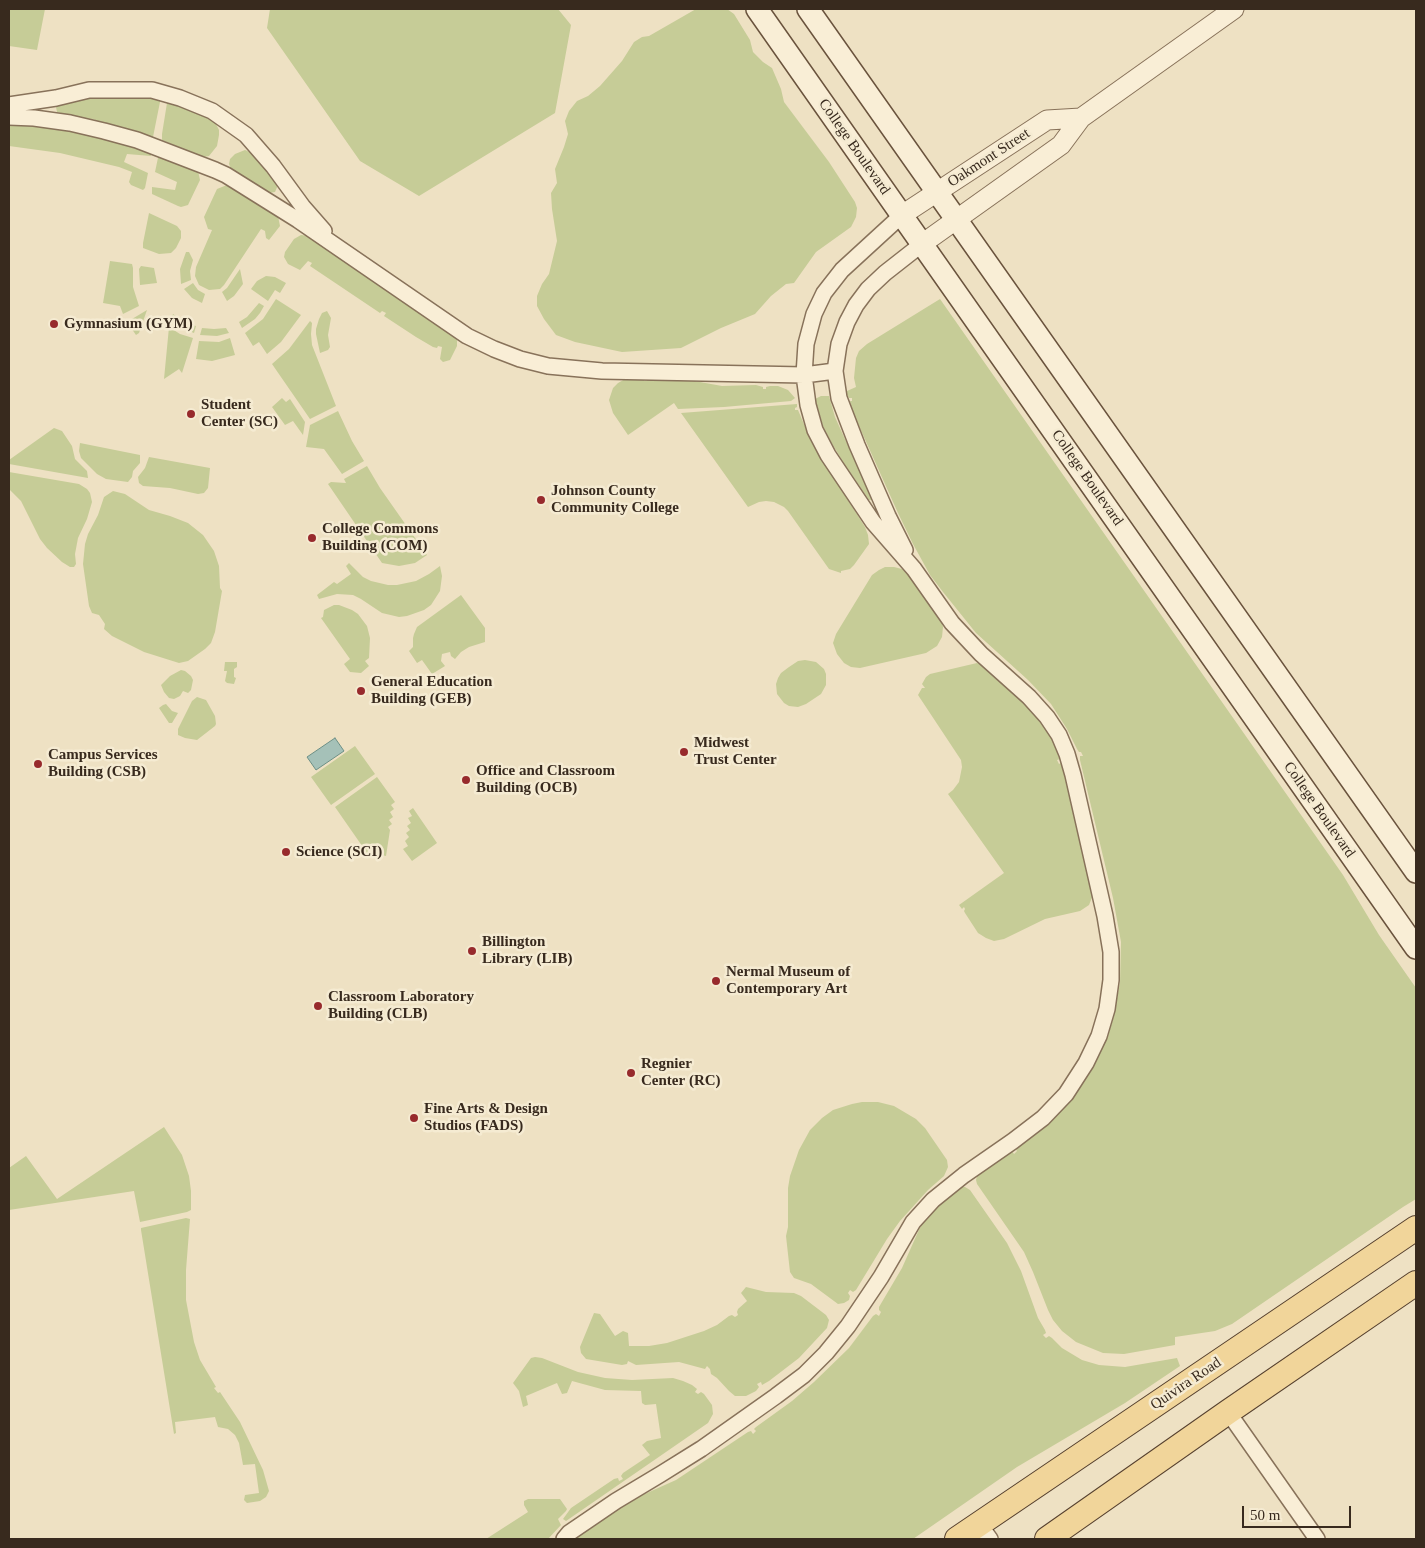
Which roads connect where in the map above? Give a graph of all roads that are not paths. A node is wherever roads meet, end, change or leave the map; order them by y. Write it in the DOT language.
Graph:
graph roads {
  1 [pos="757,9"];
  2 [pos="808,9"];
  3 [pos="1234,9"];
  4 [pos="9,105"];
  5 [pos="9,117"];
  6 [pos="1081,118"];
  7 [pos="937,192"];
  8 [pos="902,215"];
  9 [pos="957,220"];
  10 [pos="922,244"];
  11 [pos="340,249"];
  12 [pos="834,371"];
  13 [pos="804,375"];
  14 [pos="914,569"];
  15 [pos="1416,872"];
  16 [pos="1416,948"];
  17 [pos="1416,1228"];
  18 [pos="1416,1283"];
  19 [pos="1228,1412"];
  20 [pos="985,1531"];
  21 [pos="564,1539"];
  22 [pos="957,1539"];
  23 [pos="1046,1539"];
  24 [pos="1316,1539"];
  1 -- 8 [label="main road, College Boulevard"];
  2 -- 7 [label="main road"];
  3 -- 6 [label="street, Oakmont Street"];
  4 -- 11 [label="street"];
  5 -- 11 [label="street"];
  6 -- 7 [label="street, Oakmont Street"];
  6 -- 9 [label="street, Oakmont Street"];
  7 -- 8 [label="street, Oakmont Street"];
  7 -- 9 [label="main road"];
  8 -- 10 [label="main road, College Boulevard"];
  8 -- 13 [label="street"];
  9 -- 10 [label="street, Oakmont Street"];
  9 -- 15 [label="main road"];
  10 -- 12 [label="street"];
  10 -- 16 [label="main road, College Boulevard"];
  11 -- 13 [label="street"];
  12 -- 13 [label="street"];
  12 -- 14 [label="street"];
  13 -- 14 [label="street"];
  14 -- 21 [label="street"];
  17 -- 20 [label="main road, Quivira Road"];
  18 -- 19 [label="main road"];
  19 -- 23 [label="main road"];
  19 -- 24 [label="street"];
  20 -- 22 [label="main road, Quivira Road"];
}
